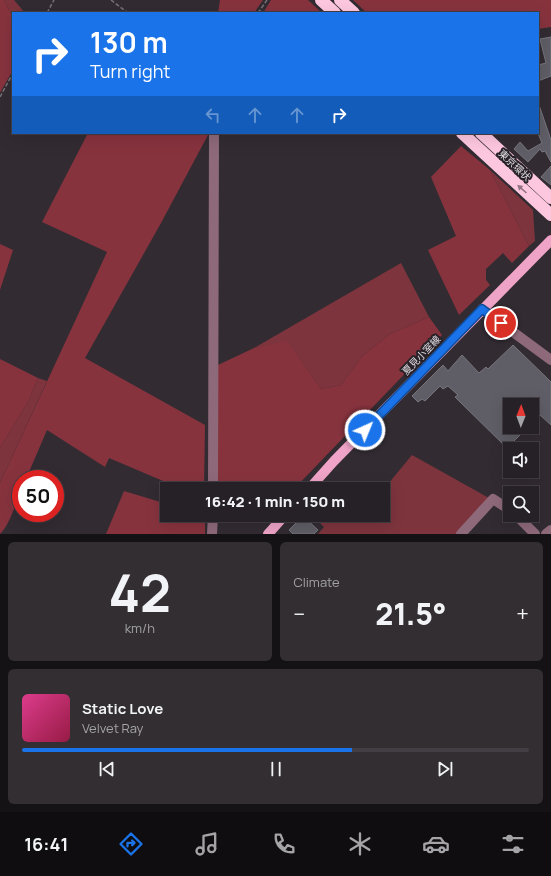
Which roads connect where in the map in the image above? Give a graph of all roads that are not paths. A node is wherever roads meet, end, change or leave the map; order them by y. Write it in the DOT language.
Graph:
graph roads {
  1 [pos="321,0"];
  2 [pos="340,0"];
  3 [pos="334,12"];
  4 [pos="353,12"];
  5 [pos="214,134"];
  6 [pos="463,134"];
  7 [pos="482,134"];
  8 [pos="551,198"];
  9 [pos="551,215"];
  10 [pos="551,240"];
  11 [pos="482,309"];
  12 [pos="551,360"];
  13 [pos="213,482"];
  14 [pos="316,482"];
  15 [pos="503,505"];
  16 [pos="212,522"];
  17 [pos="279,522"];
  18 [pos="523,522"];
  19 [pos="551,530"];
  20 [pos="212,534"];
  21 [pos="268,534"];
  22 [pos="461,534"];
  23 [pos="535,534"];
  24 [pos="546,534"];
  1 -- 3 [label="highway"];
  2 -- 4 [label="highway"];
  5 -- 13 [label="street"];
  9 -- 6 [label="highway, 東京環状, one-way"];
  7 -- 8 [label="highway, 東京環状"];
  10 -- 11 [label="main road, 夏見小室線"];
  11 -- 12 [label="street"];
  11 -- 14 [label="main road, 夏見小室線"];
  15 -- 22 [label="street"];
  16 -- 20 [label="street"];
  17 -- 21 [label="main road"];
  18 -- 23 [label="street"];
  19 -- 24 [label="street"];
}
